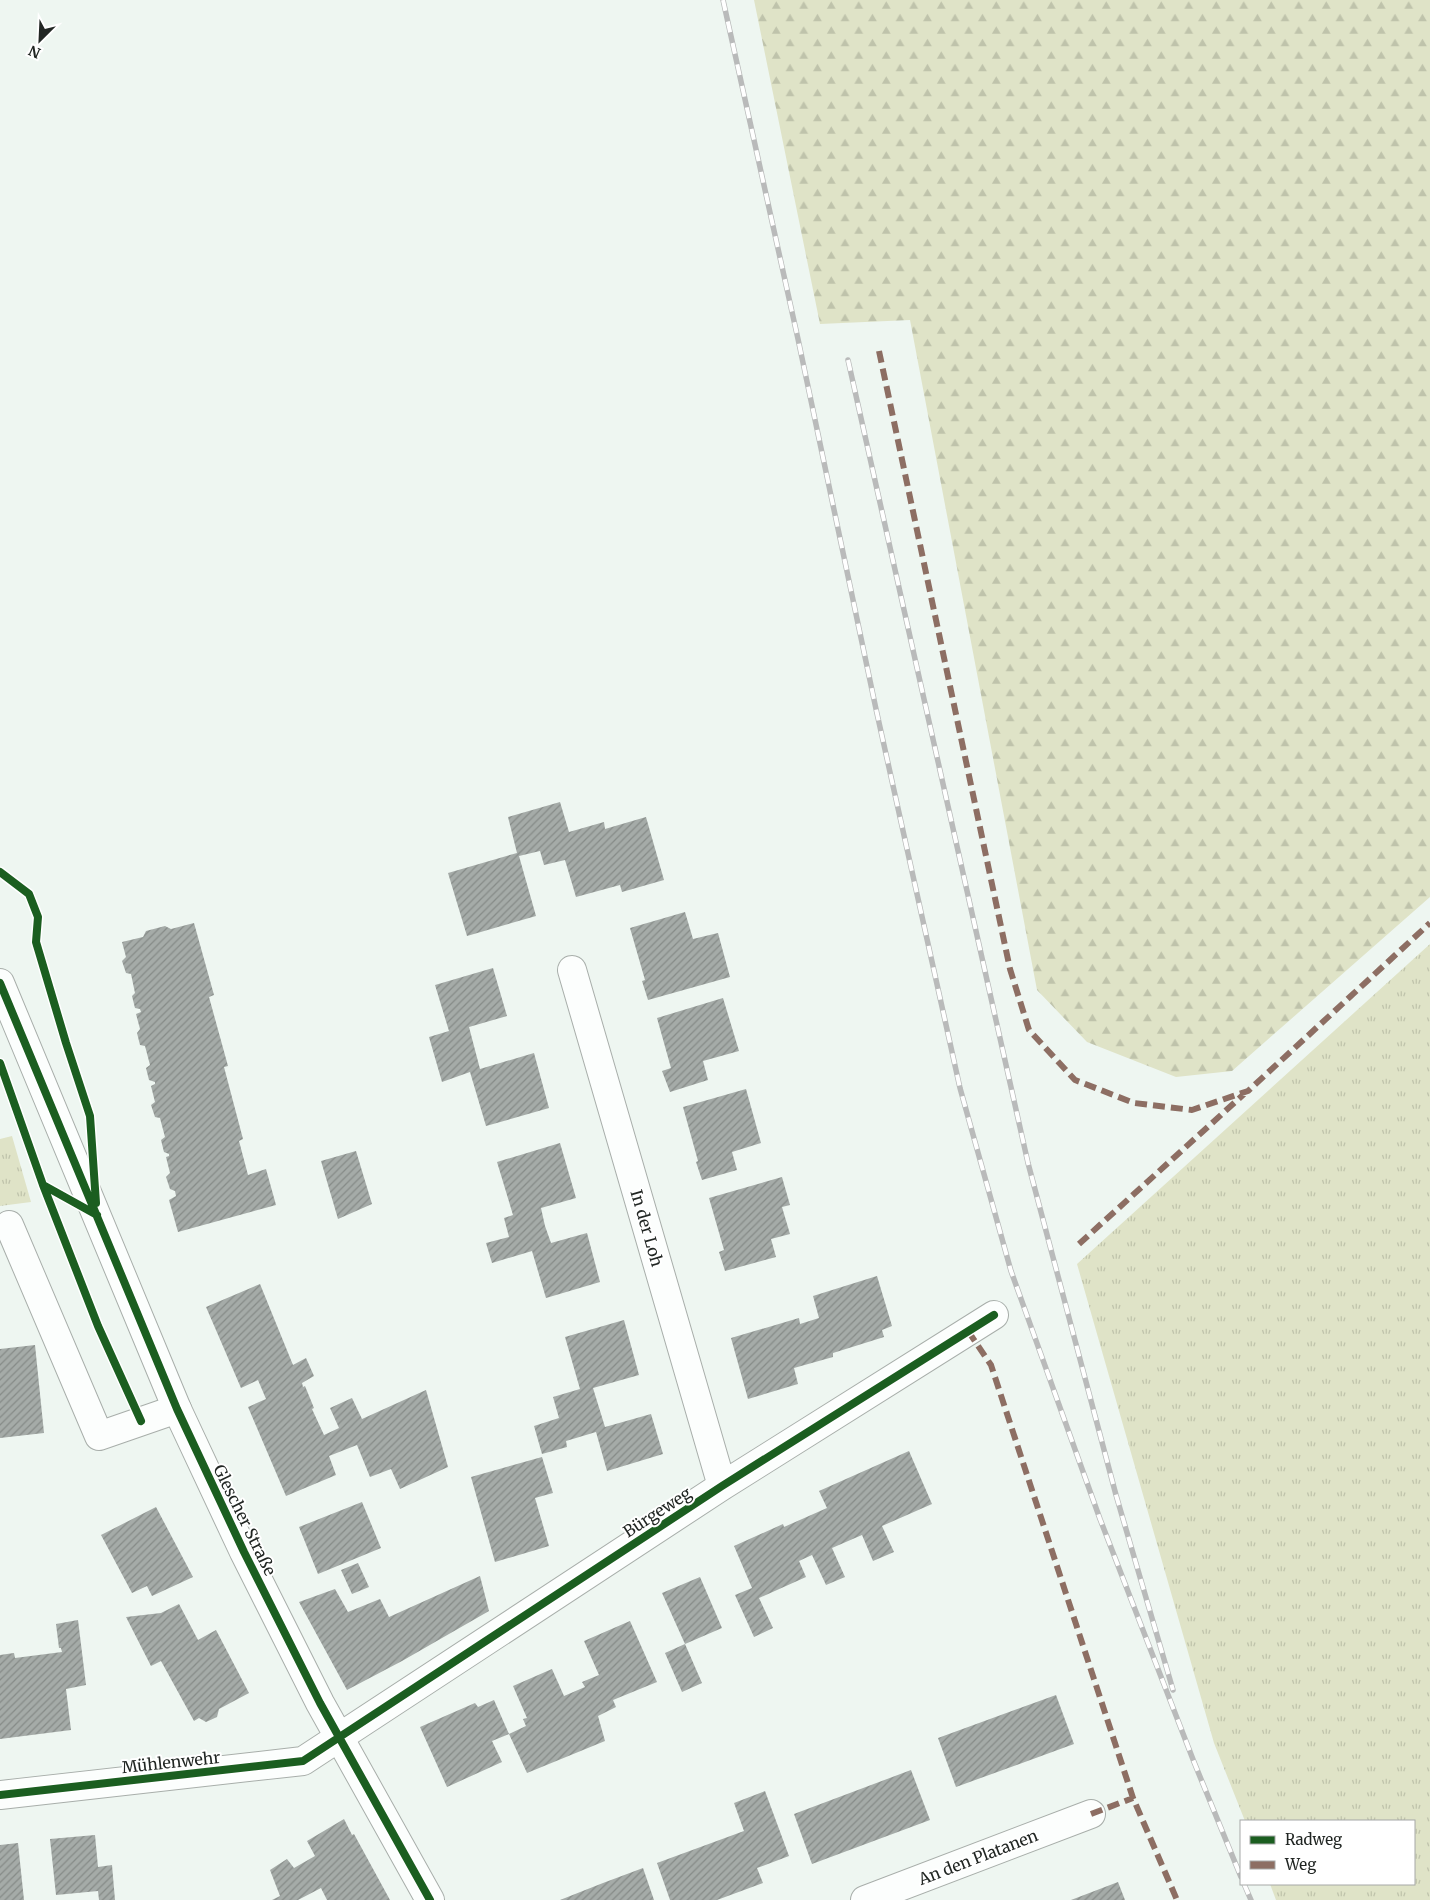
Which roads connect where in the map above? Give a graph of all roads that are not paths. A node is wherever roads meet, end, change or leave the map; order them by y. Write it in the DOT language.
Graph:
graph roads {
  1 [pos="572,970"];
  2 [pos="0,984"];
  3 [pos="9,1225"];
  4 [pos="994,1315"];
  5 [pos="177,1409"];
  6 [pos="722,1486"];
  7 [pos="339,1738"];
  8 [pos="0,1795"];
  9 [pos="1091,1814"];
  10 [pos="430,1900"];
  11 [pos="865,1900"];
  1 -- 6 [label="street, In der Loh"];
  2 -- 5 [label="street, Glescher Straße"];
  3 -- 5 [label="street"];
  4 -- 6 [label="street, Bürgeweg"];
  5 -- 7 [label="street, Glescher Straße"];
  6 -- 7 [label="street, Bürgeweg"];
  7 -- 8 [label="street, Mühlenwehr"];
  7 -- 10 [label="street, Glescher Straße"];
  9 -- 11 [label="street, An den Platanen"];
}
